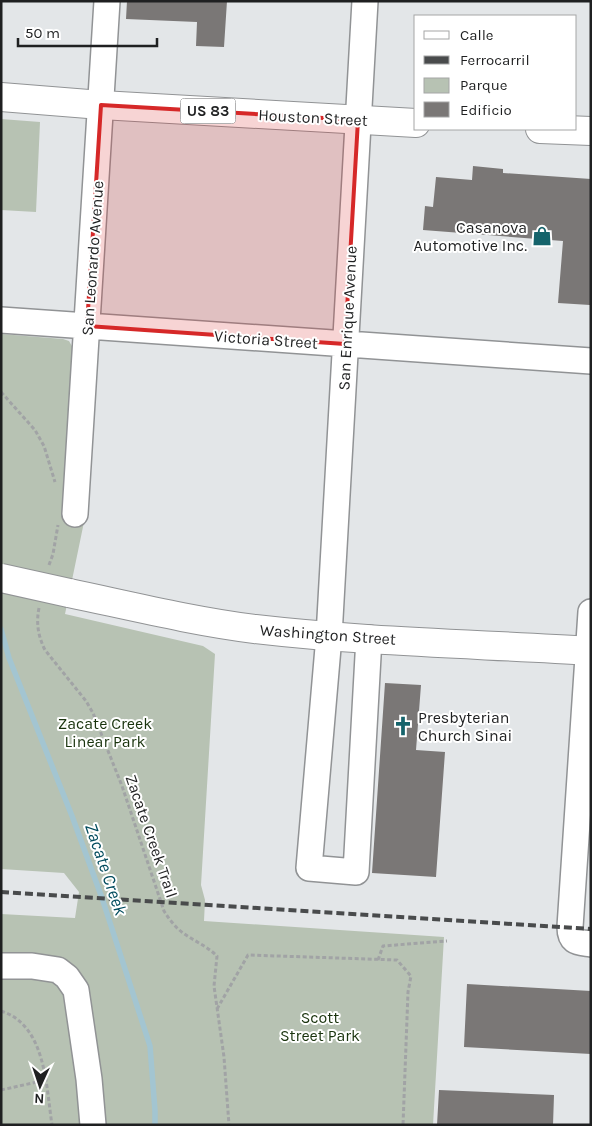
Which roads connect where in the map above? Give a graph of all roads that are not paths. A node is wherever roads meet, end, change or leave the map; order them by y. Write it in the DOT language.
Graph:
graph roads {
  1 [pos="107,1"];
  2 [pos="365,1"];
  3 [pos="1,97"];
  4 [pos="101,105"];
  5 [pos="358,120"];
  6 [pos="414,123"];
  7 [pos="566,130"];
  8 [pos="591,131"];
  9 [pos="1,320"];
  10 [pos="87,326"];
  11 [pos="345,344"];
  12 [pos="591,361"];
  13 [pos="67,516"];
  14 [pos="1,578"];
  15 [pos="591,612"];
  16 [pos="328,636"];
  17 [pos="369,638"];
  18 [pos="589,651"];
  19 [pos="580,940"];
  20 [pos="1,966"];
  21 [pos="93,1125"];
  1 -- 4 [label="street, San Leonardo Avenue"];
  2 -- 5 [label="street, San Enrique Avenue"];
  3 -- 4 [label="main road, Houston Street / US 83"];
  4 -- 5 [label="main road, Houston Street / US 83"];
  4 -- 10 [label="street, San Leonardo Avenue"];
  5 -- 6 [label="main road, Houston Street / US 83"];
  5 -- 11 [label="street, San Enrique Avenue"];
  7 -- 8 [label="main road"];
  9 -- 10 [label="street, Victoria Street"];
  10 -- 11 [label="street, Victoria Street"];
  10 -- 13 [label="street, San Leonardo Avenue"];
  11 -- 12 [label="street, Victoria Street"];
  11 -- 16 [label="street, San Enrique Avenue"];
  14 -- 16 [label="main road, Washington Street, bridge"];
  15 -- 18 [label="street"];
  16 -- 17 [label="main road, Washington Street"];
  16 -- 17 [label="street, San Enrique Avenue"];
  17 -- 18 [label="main road, Washington Street"];
  18 -- 19 [label="street"];
  20 -- 21 [label="street"];
}
